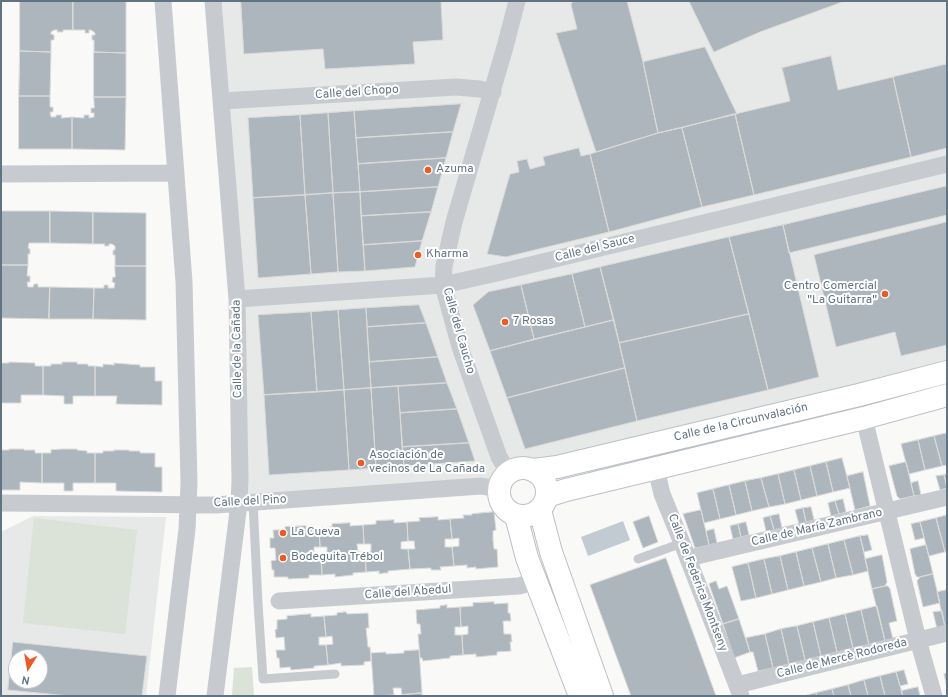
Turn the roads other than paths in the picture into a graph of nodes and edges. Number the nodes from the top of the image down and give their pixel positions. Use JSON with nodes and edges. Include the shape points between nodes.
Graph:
{"nodes":[{"id":1,"x":163,"y":1,"type":"edge"},
{"id":2,"x":213,"y":1,"type":"edge"},
{"id":3,"x":517,"y":1,"type":"edge"},
{"id":4,"x":492,"y":92,"type":"junction"},
{"id":5,"x":222,"y":101,"type":"junction"},
{"id":6,"x":947,"y":164,"type":"edge"},
{"id":7,"x":176,"y":173,"type":"junction"},
{"id":8,"x":1,"y":174,"type":"edge"},
{"id":9,"x":443,"y":284,"type":"junction"},
{"id":10,"x":237,"y":299,"type":"junction"},
{"id":11,"x":947,"y":372,"type":"edge"},
{"id":12,"x":947,"y":395,"type":"edge"},
{"id":13,"x":864,"y":418,"type":"junction"},
{"id":14,"x":656,"y":469,"type":"junction"},
{"id":15,"x":534,"y":470,"type":"junction"},
{"id":16,"x":503,"y":481,"type":"junction"},
{"id":17,"x":947,"y":497,"type":"edge"},
{"id":18,"x":246,"y":502,"type":"junction"},
{"id":19,"x":1,"y":503,"type":"edge"},
{"id":20,"x":543,"y":503,"type":"junction"},
{"id":21,"x":188,"y":504,"type":"junction"},
{"id":22,"x":887,"y":512,"type":"junction"},
{"id":23,"x":516,"y":516,"type":"junction"},
{"id":24,"x":682,"y":542,"type":"junction"},
{"id":25,"x":638,"y":559,"type":"dead end"},
{"id":26,"x":688,"y":559,"type":"junction"},
{"id":27,"x":536,"y":581,"type":"junction"},
{"id":28,"x":279,"y":601,"type":"dead end"},
{"id":29,"x":947,"y":633,"type":"edge"},
{"id":30,"x":918,"y":640,"type":"junction"},
{"id":31,"x":336,"y":674,"type":"dead end"},
{"id":32,"x":739,"y":691,"type":"edge"},
{"id":33,"x":167,"y":696,"type":"edge"},
{"id":34,"x":215,"y":696,"type":"edge"},
{"id":35,"x":580,"y":696,"type":"edge"},
{"id":36,"x":602,"y":696,"type":"edge"},
{"id":37,"x":934,"y":696,"type":"edge"}],
"edges":[{"from":1,"to":7,"type":"street"},
{"from":2,"to":5,"type":"street","name":"Calle de la Cañada"},
{"from":3,"to":4,"type":"street","name":"Calle del Caucho"},
{"from":4,"to":5,"type":"street","name":"Calle del Chopo","via":[[456,87]]},
{"from":4,"to":9,"type":"street","name":"Calle del Caucho","via":[[454,222],[444,266]]},
{"from":5,"to":10,"type":"street","name":"Calle de la Cañada"},
{"from":6,"to":9,"type":"street","name":"Calle del Sauce"},
{"from":7,"to":8,"type":"street"},
{"from":7,"to":21,"type":"street","via":[[184,282]]},
{"from":9,"to":10,"type":"street","name":"Calle del Sauce"},
{"from":9,"to":16,"type":"street","name":"Calle del Caucho","via":[[460,347],[499,457]]},
{"from":10,"to":18,"type":"street","name":"Calle de la Cañada","via":[[240,480]]},
{"from":11,"to":15,"type":"street","name":"Calle de la Circunvalación","via":[[557,467]]},
{"from":12,"to":13,"type":"street","name":"Calle de la Circunvalación"},
{"from":13,"to":14,"type":"street","name":"Calle de la Circunvalación"},
{"from":13,"to":22,"type":"street"},
{"from":14,"to":20,"type":"street","name":"Calle de la Circunvalación","via":[[566,490]]},
{"from":14,"to":24,"type":"street","name":"Calle de Federica Montseny","via":[[662,494]]},
{"from":15,"to":16,"type":"street","via":[[515,468]]},
{"from":15,"to":20,"type":"street","via":[[547,486]]},
{"from":16,"to":18,"type":"street","name":"Calle del Pino","via":[[481,486]]},
{"from":16,"to":23,"type":"street","via":[[500,500],[506,510]]},
{"from":17,"to":22,"type":"street","name":"Calle de María Zambrano"},
{"from":18,"to":21,"type":"street","name":"Calle del Pino"},
{"from":18,"to":31,"type":"lane","via":[[258,603],[263,679]]},
{"from":18,"to":34,"type":"street","name":"Calle de la Cañada"},
{"from":19,"to":21,"type":"street","name":"Calle del Pino"},
{"from":20,"to":23,"type":"street","via":[[529,516]]},
{"from":20,"to":36,"type":"street","via":[[553,558]]},
{"from":21,"to":33,"type":"street"},
{"from":22,"to":26,"type":"street","name":"Calle de María Zambrano"},
{"from":22,"to":30,"type":"street"},
{"from":23,"to":27,"type":"street"},
{"from":24,"to":25,"type":"lane"},
{"from":24,"to":26,"type":"street","name":"Calle de Federica Montseny"},
{"from":26,"to":32,"type":"street","name":"Calle de Federica Montseny"},
{"from":27,"to":28,"type":"street","name":"Calle del Abedul","via":[[519,586]]},
{"from":27,"to":35,"type":"street"},
{"from":29,"to":30,"type":"street","name":"Calle de Mercè Rodoreda"},
{"from":30,"to":32,"type":"street","name":"Calle de Mercè Rodoreda"},
{"from":30,"to":37,"type":"street"}]}
